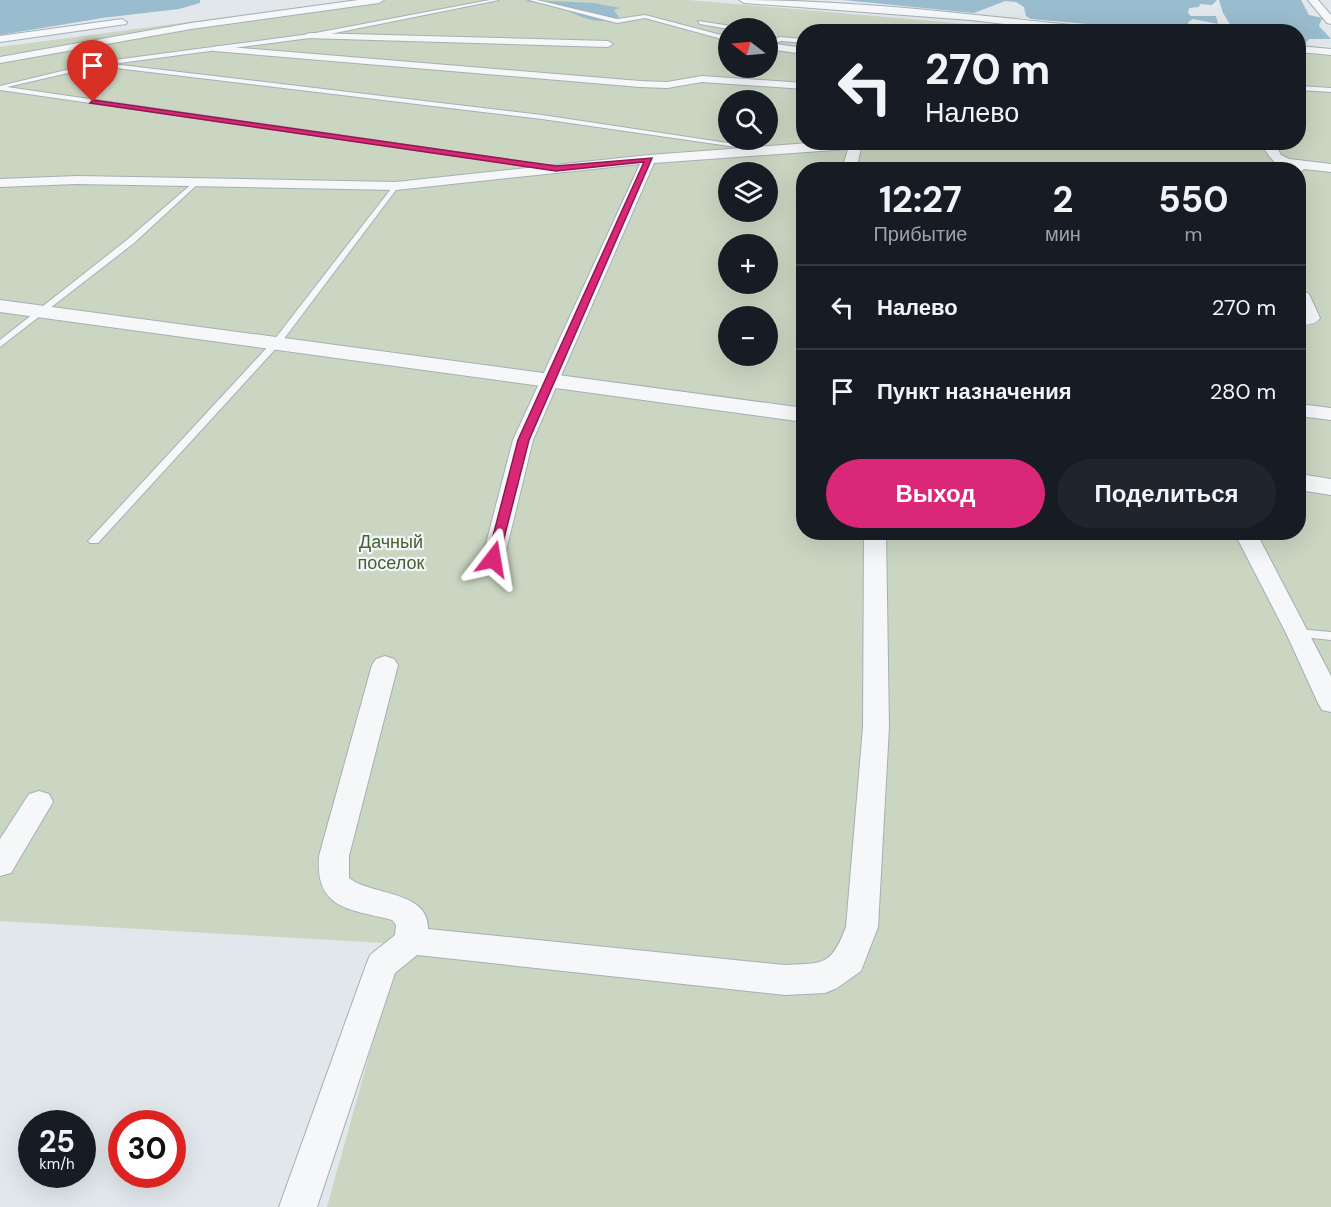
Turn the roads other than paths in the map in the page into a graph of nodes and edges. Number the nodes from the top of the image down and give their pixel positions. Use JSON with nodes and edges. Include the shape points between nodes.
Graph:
{"nodes":[{"id":1,"x":379,"y":0,"type":"edge"},
{"id":2,"x":497,"y":0,"type":"edge"},
{"id":3,"x":531,"y":0,"type":"edge"},
{"id":4,"x":744,"y":0,"type":"edge"},
{"id":5,"x":1313,"y":0,"type":"edge"},
{"id":6,"x":132,"y":21,"type":"dead end"},
{"id":7,"x":1331,"y":21,"type":"edge"},
{"id":8,"x":699,"y":22,"type":"dead end"},
{"id":9,"x":1033,"y":24,"type":"edge"},
{"id":10,"x":718,"y":26,"type":"edge"},
{"id":11,"x":310,"y":36,"type":"junction"},
{"id":12,"x":718,"y":36,"type":"edge"},
{"id":13,"x":0,"y":39,"type":"edge"},
{"id":14,"x":780,"y":39,"type":"edge"},
{"id":15,"x":796,"y":40,"type":"edge"},
{"id":16,"x":608,"y":44,"type":"dead end"},
{"id":17,"x":778,"y":47,"type":"edge"},
{"id":18,"x":218,"y":49,"type":"junction"},
{"id":19,"x":796,"y":50,"type":"edge"},
{"id":20,"x":1306,"y":50,"type":"edge"},
{"id":21,"x":1331,"y":52,"type":"edge"},
{"id":22,"x":0,"y":60,"type":"edge"},
{"id":23,"x":99,"y":64,"type":"junction"},
{"id":24,"x":796,"y":85,"type":"edge"},
{"id":25,"x":0,"y":88,"type":"edge"},
{"id":26,"x":1306,"y":88,"type":"edge"},
{"id":27,"x":1331,"y":90,"type":"edge"},
{"id":28,"x":796,"y":150,"type":"edge"},
{"id":29,"x":1270,"y":150,"type":"edge"},
{"id":30,"x":777,"y":151,"type":"junction"},
{"id":31,"x":649,"y":159,"type":"junction"},
{"id":32,"x":1283,"y":162,"type":"edge"},
{"id":33,"x":1306,"y":165,"type":"edge"},
{"id":34,"x":556,"y":168,"type":"junction"},
{"id":35,"x":1331,"y":168,"type":"edge"},
{"id":36,"x":1306,"y":173,"type":"edge"},
{"id":37,"x":197,"y":182,"type":"junction"},
{"id":38,"x":0,"y":183,"type":"edge"},
{"id":39,"x":1331,"y":184,"type":"edge"},
{"id":40,"x":396,"y":186,"type":"junction"},
{"id":41,"x":0,"y":306,"type":"edge"},
{"id":42,"x":1306,"y":306,"type":"edge"},
{"id":43,"x":44,"y":311,"type":"junction"},
{"id":44,"x":1306,"y":320,"type":"edge"},
{"id":45,"x":277,"y":342,"type":"junction"},
{"id":46,"x":0,"y":344,"type":"edge"},
{"id":47,"x":550,"y":379,"type":"junction"},
{"id":48,"x":1306,"y":411,"type":"edge"},
{"id":49,"x":796,"y":414,"type":"edge"},
{"id":50,"x":1331,"y":414,"type":"edge"},
{"id":51,"x":1306,"y":483,"type":"edge"},
{"id":52,"x":1331,"y":487,"type":"edge"},
{"id":53,"x":875,"y":540,"type":"edge"},
{"id":54,"x":1249,"y":540,"type":"edge"},
{"id":55,"x":94,"y":541,"type":"dead end"},
{"id":56,"x":493,"y":559,"type":"dead end"},
{"id":57,"x":1298,"y":633,"type":"junction"},
{"id":58,"x":1331,"y":636,"type":"edge"},
{"id":59,"x":385,"y":665,"type":"dead end"},
{"id":60,"x":1331,"y":703,"type":"edge"},
{"id":61,"x":39,"y":802,"type":"dead end"},
{"id":62,"x":0,"y":864,"type":"edge"},
{"id":63,"x":411,"y":941,"type":"junction"},
{"id":64,"x":298,"y":1207,"type":"edge"}],
"edges":[{"from":1,"to":22,"type":"street","via":[[191,26]]},
{"from":2,"to":11,"type":"lane"},
{"from":3,"to":12,"type":"lane","via":[[617,21],[645,16]]},
{"from":4,"to":9,"type":"street"},
{"from":5,"to":7,"type":"street"},
{"from":6,"to":13,"type":"street"},
{"from":8,"to":10,"type":"lane"},
{"from":11,"to":16,"type":"street"},
{"from":11,"to":18,"type":"lane"},
{"from":14,"to":15,"type":"lane"},
{"from":17,"to":19,"type":"street"},
{"from":18,"to":23,"type":"lane"},
{"from":18,"to":24,"type":"street","via":[[648,85],[702,79]]},
{"from":20,"to":21,"type":"street"},
{"from":23,"to":25,"type":"lane"},
{"from":23,"to":30,"type":"lane","via":[[542,117]]},
{"from":25,"to":34,"type":"lane"},
{"from":26,"to":27,"type":"lane"},
{"from":28,"to":30,"type":"street"},
{"from":29,"to":32,"type":"street"},
{"from":30,"to":31,"type":"street"},
{"from":31,"to":34,"type":"street"},
{"from":31,"to":47,"type":"street"},
{"from":33,"to":35,"type":"street"},
{"from":34,"to":40,"type":"street"},
{"from":36,"to":39,"type":"street"},
{"from":37,"to":38,"type":"street"},
{"from":37,"to":40,"type":"street"},
{"from":37,"to":43,"type":"lane","via":[[132,241]]},
{"from":40,"to":45,"type":"lane"},
{"from":41,"to":43,"type":"street"},
{"from":42,"to":44,"type":"street","via":[[1311,318]]},
{"from":43,"to":45,"type":"street"},
{"from":43,"to":46,"type":"lane"},
{"from":45,"to":47,"type":"street"},
{"from":45,"to":55,"type":"lane"},
{"from":47,"to":49,"type":"street"},
{"from":47,"to":56,"type":"street","via":[[523,440]]},
{"from":48,"to":50,"type":"street"},
{"from":51,"to":52,"type":"street"},
{"from":53,"to":63,"type":"street","via":[[876,727],[862,927],[849,961],[825,978],[785,980]]},
{"from":54,"to":57,"type":"street"},
{"from":57,"to":58,"type":"lane"},
{"from":57,"to":60,"type":"street"},
{"from":59,"to":63,"type":"street","via":[[334,856],[333,875],[336,885],[350,896],[402,910],[412,921]]},
{"from":61,"to":62,"type":"street"},
{"from":63,"to":64,"type":"street","via":[[382,965]]}]}
